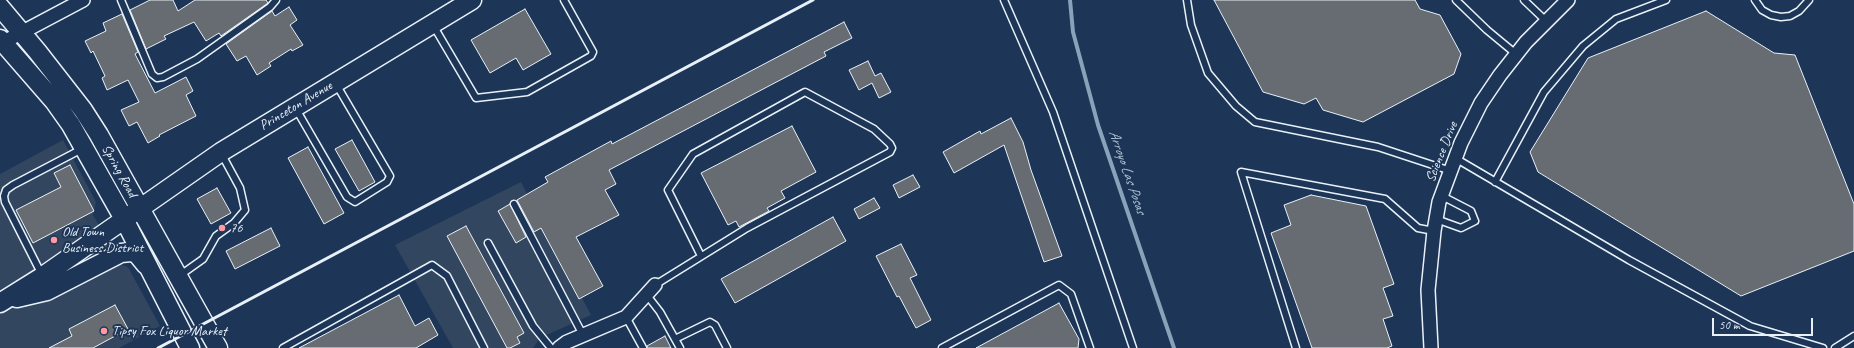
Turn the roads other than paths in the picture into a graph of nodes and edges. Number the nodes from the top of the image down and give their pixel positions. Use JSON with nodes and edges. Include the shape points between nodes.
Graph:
{"nodes":[{"id":1,"x":83,"y":0,"type":"edge"},
{"id":2,"x":121,"y":0,"type":"edge"},
{"id":3,"x":276,"y":0,"type":"edge"},
{"id":4,"x":472,"y":0,"type":"edge"},
{"id":5,"x":564,"y":0,"type":"edge"},
{"id":6,"x":1004,"y":0,"type":"edge"},
{"id":7,"x":1186,"y":0,"type":"edge"},
{"id":8,"x":1456,"y":0,"type":"edge"},
{"id":9,"x":1524,"y":0,"type":"edge"},
{"id":10,"x":1568,"y":0,"type":"edge"},
{"id":11,"x":1666,"y":0,"type":"edge"},
{"id":12,"x":1755,"y":0,"type":"edge"},
{"id":13,"x":1809,"y":0,"type":"edge"},
{"id":14,"x":0,"y":7,"type":"edge"},
{"id":15,"x":1546,"y":21,"type":"junction"},
{"id":16,"x":432,"y":24,"type":"junction"},
{"id":17,"x":22,"y":32,"type":"junction"},
{"id":18,"x":1,"y":42,"type":"edge"},
{"id":19,"x":1516,"y":54,"type":"junction"},
{"id":20,"x":335,"y":82,"type":"junction"},
{"id":21,"x":295,"y":107,"type":"junction"},
{"id":22,"x":85,"y":148,"type":"junction"},
{"id":23,"x":221,"y":152,"type":"junction"},
{"id":24,"x":1455,"y":158,"type":"junction"},
{"id":25,"x":1451,"y":171,"type":"junction"},
{"id":26,"x":1495,"y":182,"type":"junction"},
{"id":27,"x":1442,"y":196,"type":"junction"},
{"id":28,"x":514,"y":204,"type":"dead end"},
{"id":29,"x":140,"y":208,"type":"junction"},
{"id":30,"x":124,"y":219,"type":"junction"},
{"id":31,"x":1435,"y":225,"type":"junction"},
{"id":32,"x":488,"y":243,"type":"dead end"},
{"id":33,"x":701,"y":256,"type":"junction"},
{"id":34,"x":152,"y":274,"type":"junction"},
{"id":35,"x":43,"y":276,"type":"junction"},
{"id":36,"x":179,"y":276,"type":"junction"},
{"id":37,"x":650,"y":290,"type":"junction"},
{"id":38,"x":1,"y":303,"type":"edge"},
{"id":39,"x":626,"y":317,"type":"junction"},
{"id":40,"x":583,"y":335,"type":"junction"},
{"id":41,"x":1854,"y":336,"type":"edge"},
{"id":42,"x":675,"y":339,"type":"junction"},
{"id":43,"x":190,"y":348,"type":"edge"},
{"id":44,"x":218,"y":348,"type":"edge"},
{"id":45,"x":284,"y":348,"type":"edge"},
{"id":46,"x":484,"y":348,"type":"edge"},
{"id":47,"x":551,"y":348,"type":"edge"},
{"id":48,"x":560,"y":348,"type":"edge"},
{"id":49,"x":643,"y":348,"type":"edge"},
{"id":50,"x":680,"y":348,"type":"edge"},
{"id":51,"x":727,"y":348,"type":"edge"},
{"id":52,"x":942,"y":348,"type":"edge"},
{"id":53,"x":1090,"y":348,"type":"edge"},
{"id":54,"x":1133,"y":348,"type":"edge"},
{"id":55,"x":1296,"y":348,"type":"edge"},
{"id":56,"x":1431,"y":348,"type":"edge"},
{"id":57,"x":1823,"y":348,"type":"edge"},
{"id":58,"x":1834,"y":348,"type":"edge"}],
"edges":[{"from":1,"to":17,"type":"street"},
{"from":2,"to":3,"type":"lane","via":[[152,74],[157,78],[197,59],[270,7]]},
{"from":4,"to":16,"type":"main road","name":"Princeton Avenue"},
{"from":5,"to":16,"type":"lane","via":[[593,52],[591,56],[527,92],[476,98]]},
{"from":6,"to":54,"type":"lane","via":[[1053,112]]},
{"from":7,"to":25,"type":"lane","via":[[1191,25],[1208,73],[1236,106],[1255,122],[1378,147]]},
{"from":8,"to":19,"type":"lane"},
{"from":9,"to":15,"type":"lane"},
{"from":10,"to":15,"type":"street","name":"Science Drive"},
{"from":11,"to":26,"type":"lane","via":[[1616,19],[1583,46],[1544,92]]},
{"from":12,"to":13,"type":"lane","via":[[1762,10],[1781,17],[1799,12]]},
{"from":14,"to":17,"type":"main road","name":"Spring Road"},
{"from":15,"to":19,"type":"street","name":"Science Drive"},
{"from":16,"to":20,"type":"main road","name":"Princeton Avenue"},
{"from":17,"to":18,"type":"street"},
{"from":17,"to":29,"type":"main road","name":"Spring Road","via":[[83,110]]},
{"from":18,"to":22,"type":"main road","name":"Spring Road","via":[[54,101]]},
{"from":19,"to":24,"type":"street","name":"Science Drive","via":[[1481,103]]},
{"from":20,"to":21,"type":"main road","name":"Princeton Avenue"},
{"from":20,"to":21,"type":"lane","via":[[390,176],[387,182],[355,202],[347,197]]},
{"from":21,"to":23,"type":"main road","name":"Princeton Avenue"},
{"from":22,"to":30,"type":"main road","name":"Spring Road"},
{"from":22,"to":35,"type":"lane","via":[[13,185],[6,190],[4,196]]},
{"from":23,"to":29,"type":"main road","name":"Princeton Avenue"},
{"from":23,"to":36,"type":"lane","via":[[240,188],[244,210],[234,224],[216,236],[203,258]]},
{"from":24,"to":25,"type":"street","name":"Science Drive"},
{"from":24,"to":26,"type":"lane"},
{"from":25,"to":27,"type":"street","name":"Science Drive"},
{"from":26,"to":57,"type":"lane","via":[[1629,260],[1750,326]]},
{"from":27,"to":31,"type":"street","name":"Science Drive"},
{"from":27,"to":31,"type":"lane","via":[[1471,211],[1475,221],[1461,228]]},
{"from":28,"to":40,"type":"lane"},
{"from":29,"to":30,"type":"main road","name":"Princeton Avenue"},
{"from":29,"to":36,"type":"main road","name":"Spring Road"},
{"from":30,"to":34,"type":"main road","name":"Spring Road"},
{"from":30,"to":35,"type":"main road","name":"Princeton Avenue"},
{"from":31,"to":55,"type":"lane","via":[[1418,228],[1385,199],[1241,172]]},
{"from":31,"to":56,"type":"street","name":"Science Drive","via":[[1428,290]]},
{"from":32,"to":47,"type":"lane","via":[[533,326]]},
{"from":33,"to":33,"type":"lane","via":[[747,228],[890,152],[890,144],[874,129],[805,92],[693,154],[668,190]]},
{"from":33,"to":37,"type":"lane"},
{"from":34,"to":38,"type":"main road","via":[[137,254],[121,253],[47,291]]},
{"from":34,"to":43,"type":"main road","name":"Spring Road"},
{"from":35,"to":38,"type":"main road","name":"Princeton Avenue"},
{"from":36,"to":44,"type":"main road","name":"Spring Road"},
{"from":37,"to":39,"type":"street"},
{"from":37,"to":42,"type":"lane"},
{"from":39,"to":40,"type":"street"},
{"from":39,"to":49,"type":"lane"},
{"from":40,"to":48,"type":"street"},
{"from":41,"to":58,"type":"lane"},
{"from":42,"to":50,"type":"lane"},
{"from":42,"to":51,"type":"lane","via":[[710,322]]},
{"from":45,"to":46,"type":"lane","via":[[432,266],[447,276]]},
{"from":52,"to":53,"type":"lane","via":[[1059,285],[1071,294]]}]}
